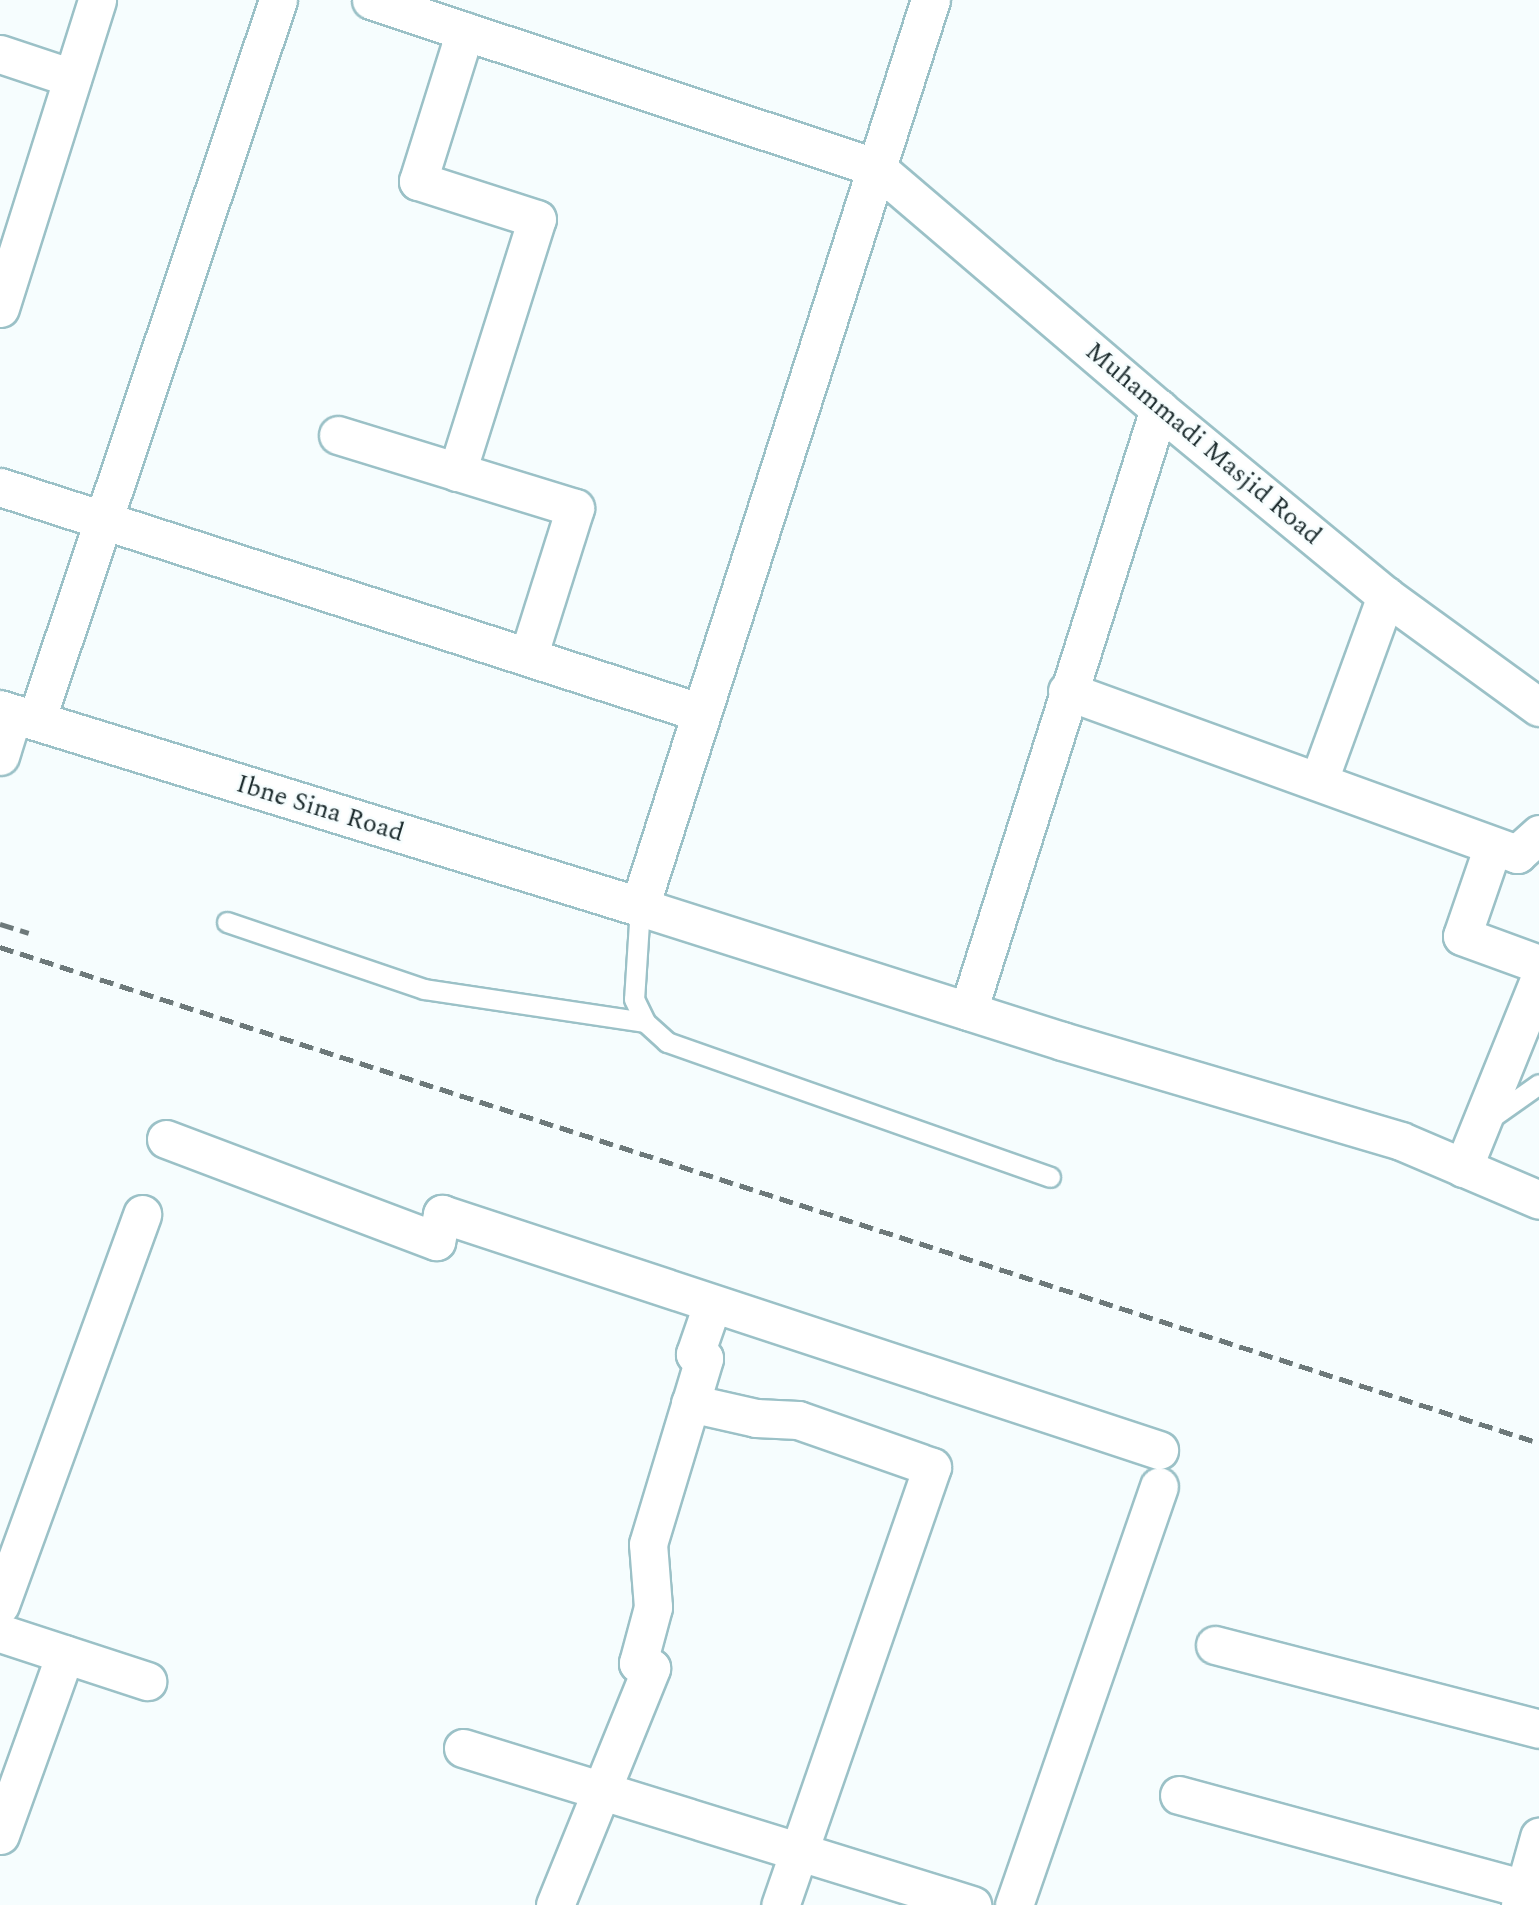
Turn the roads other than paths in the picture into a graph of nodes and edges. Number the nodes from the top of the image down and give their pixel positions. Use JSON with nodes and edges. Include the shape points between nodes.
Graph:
{"nodes":[{"id":1,"x":97,"y":0,"type":"edge"},
{"id":2,"x":278,"y":0,"type":"edge"},
{"id":3,"x":371,"y":0,"type":"edge"},
{"id":4,"x":931,"y":0,"type":"edge"},
{"id":5,"x":465,"y":32,"type":"junction"},
{"id":6,"x":0,"y":54,"type":"edge"},
{"id":7,"x":72,"y":78,"type":"junction"},
{"id":8,"x":877,"y":168,"type":"junction"},
{"id":9,"x":0,"y":308,"type":"edge"},
{"id":10,"x":1159,"y":409,"type":"junction"},
{"id":11,"x":338,"y":435,"type":"dead end"},
{"id":12,"x":457,"y":472,"type":"junction"},
{"id":13,"x":0,"y":486,"type":"edge"},
{"id":14,"x":104,"y":519,"type":"junction"},
{"id":15,"x":1386,"y":596,"type":"junction"},
{"id":16,"x":528,"y":657,"type":"junction"},
{"id":17,"x":1067,"y":691,"type":"junction"},
{"id":18,"x":1539,"y":706,"type":"edge"},
{"id":19,"x":702,"y":713,"type":"junction"},
{"id":20,"x":16,"y":715,"type":"edge"},
{"id":21,"x":0,"y":756,"type":"edge"},
{"id":22,"x":1319,"y":780,"type":"junction"},
{"id":23,"x":1539,"y":834,"type":"edge"},
{"id":24,"x":1493,"y":846,"type":"junction"},
{"id":25,"x":640,"y":907,"type":"junction"},
{"id":26,"x":227,"y":922,"type":"dead end"},
{"id":27,"x":1539,"y":964,"type":"edge"},
{"id":28,"x":1539,"y":980,"type":"edge"},
{"id":29,"x":968,"y":1011,"type":"junction"},
{"id":30,"x":645,"y":1022,"type":"junction"},
{"id":31,"x":1539,"y":1084,"type":"edge"},
{"id":32,"x":1480,"y":1126,"type":"junction"},
{"id":33,"x":166,"y":1139,"type":"dead end"},
{"id":34,"x":1463,"y":1168,"type":"junction"},
{"id":35,"x":1051,"y":1177,"type":"dead end"},
{"id":36,"x":1539,"y":1200,"type":"edge"},
{"id":37,"x":142,"y":1214,"type":"dead end"},
{"id":38,"x":712,"y":1305,"type":"junction"},
{"id":39,"x":690,"y":1403,"type":"junction"},
{"id":40,"x":0,"y":1605,"type":"edge"},
{"id":41,"x":0,"y":1633,"type":"edge"},
{"id":42,"x":1216,"y":1645,"type":"dead end"},
{"id":43,"x":65,"y":1654,"type":"junction"},
{"id":44,"x":147,"y":1681,"type":"dead end"},
{"id":45,"x":1539,"y":1730,"type":"edge"},
{"id":46,"x":463,"y":1748,"type":"dead end"},
{"id":47,"x":602,"y":1791,"type":"junction"},
{"id":48,"x":1179,"y":1795,"type":"dead end"},
{"id":49,"x":0,"y":1835,"type":"edge"},
{"id":50,"x":1538,"y":1844,"type":"edge"},
{"id":51,"x":798,"y":1852,"type":"junction"},
{"id":52,"x":1522,"y":1897,"type":"edge"},
{"id":53,"x":555,"y":1905,"type":"edge"},
{"id":54,"x":780,"y":1905,"type":"edge"},
{"id":55,"x":972,"y":1905,"type":"edge"},
{"id":56,"x":1014,"y":1905,"type":"edge"}],
"edges":[{"from":1,"to":7,"type":"street"},
{"from":2,"to":14,"type":"street"},
{"from":3,"to":5,"type":"street"},
{"from":4,"to":8,"type":"street"},
{"from":5,"to":8,"type":"street"},
{"from":5,"to":12,"type":"street","via":[[418,181],[537,219]]},
{"from":6,"to":7,"type":"street"},
{"from":7,"to":9,"type":"street"},
{"from":8,"to":10,"type":"street","name":"Muhammadi Masjid Road"},
{"from":8,"to":19,"type":"street"},
{"from":10,"to":15,"type":"street","name":"Muhammadi Masjid Road"},
{"from":10,"to":17,"type":"street"},
{"from":11,"to":12,"type":"street"},
{"from":12,"to":16,"type":"street","via":[[575,508]]},
{"from":13,"to":14,"type":"street"},
{"from":14,"to":16,"type":"street"},
{"from":14,"to":20,"type":"street"},
{"from":15,"to":18,"type":"street","name":"Muhammadi Masjid Road"},
{"from":15,"to":22,"type":"street"},
{"from":16,"to":19,"type":"street"},
{"from":17,"to":22,"type":"street"},
{"from":17,"to":29,"type":"street"},
{"from":19,"to":25,"type":"street"},
{"from":20,"to":21,"type":"street"},
{"from":20,"to":25,"type":"street","name":"Ibne Sina Road"},
{"from":22,"to":24,"type":"street"},
{"from":23,"to":24,"type":"street","via":[[1517,854]]},
{"from":24,"to":27,"type":"street","via":[[1462,936]]},
{"from":25,"to":29,"type":"street"},
{"from":25,"to":30,"type":"lane","via":[[634,999]]},
{"from":26,"to":30,"type":"lane","via":[[424,989]]},
{"from":28,"to":32,"type":"street"},
{"from":29,"to":34,"type":"street","via":[[1401,1141]]},
{"from":30,"to":35,"type":"lane","via":[[667,1042]]},
{"from":31,"to":32,"type":"lane"},
{"from":32,"to":34,"type":"street"},
{"from":33,"to":38,"type":"street","via":[[436,1241],[443,1214]]},
{"from":34,"to":36,"type":"street"},
{"from":37,"to":40,"type":"street"},
{"from":38,"to":39,"type":"street","via":[[695,1353],[704,1358]]},
{"from":38,"to":56,"type":"street","via":[[1159,1468]]},
{"from":39,"to":47,"type":"street","via":[[648,1544],[653,1607],[638,1663],[650,1668]]},
{"from":39,"to":51,"type":"street","via":[[756,1418],[798,1420],[932,1467]]},
{"from":41,"to":43,"type":"street"},
{"from":42,"to":45,"type":"street"},
{"from":43,"to":44,"type":"street"},
{"from":43,"to":49,"type":"street"},
{"from":46,"to":47,"type":"street"},
{"from":47,"to":51,"type":"street"},
{"from":47,"to":53,"type":"street"},
{"from":48,"to":52,"type":"street"},
{"from":50,"to":52,"type":"street"},
{"from":51,"to":54,"type":"street"},
{"from":51,"to":55,"type":"street"}]}
